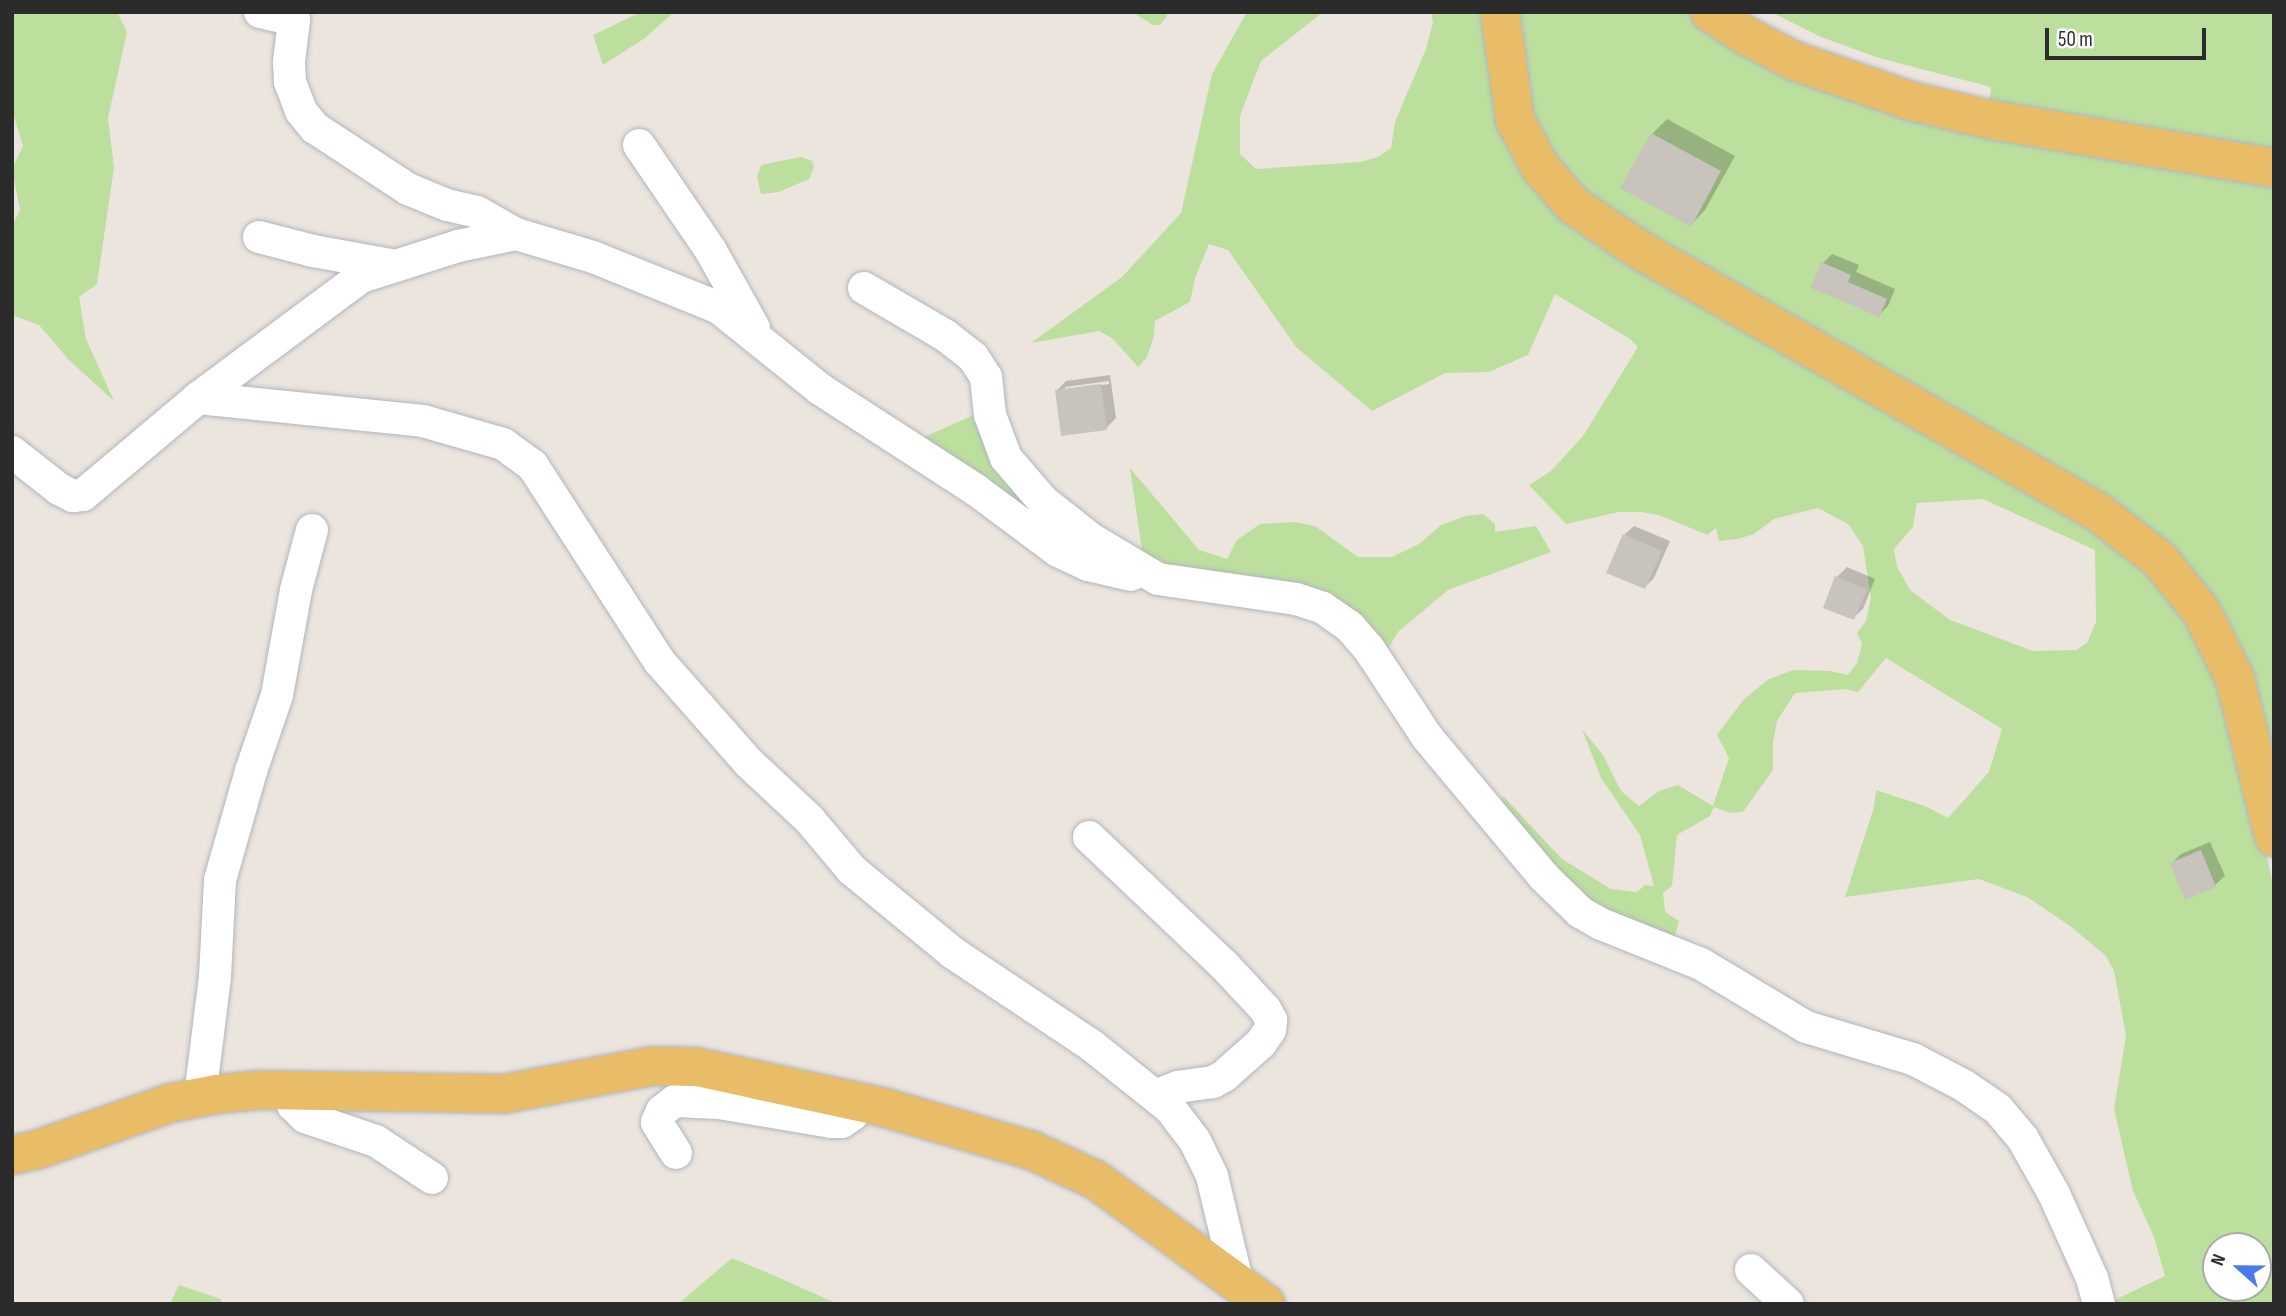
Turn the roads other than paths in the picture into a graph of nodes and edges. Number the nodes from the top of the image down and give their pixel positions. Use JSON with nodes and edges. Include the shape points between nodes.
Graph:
{"nodes":[{"id":1,"x":260,"y":12,"type":"edge"},
{"id":2,"x":1500,"y":12,"type":"edge"},
{"id":3,"x":1710,"y":12,"type":"edge"},
{"id":4,"x":639,"y":145,"type":"dead end"},
{"id":5,"x":2274,"y":168,"type":"edge"},
{"id":6,"x":516,"y":234,"type":"junction"},
{"id":7,"x":259,"y":237,"type":"dead end"},
{"id":8,"x":392,"y":265,"type":"junction"},
{"id":9,"x":864,"y":288,"type":"dead end"},
{"id":10,"x":761,"y":341,"type":"junction"},
{"id":11,"x":198,"y":398,"type":"junction"},
{"id":12,"x":12,"y":452,"type":"edge"},
{"id":13,"x":312,"y":530,"type":"dead end"},
{"id":14,"x":1158,"y":579,"type":"junction"},
{"id":15,"x":2274,"y":836,"type":"edge"},
{"id":16,"x":1089,"y":837,"type":"dead end"},
{"id":17,"x":289,"y":1093,"type":"junction"},
{"id":18,"x":1157,"y":1095,"type":"junction"},
{"id":19,"x":200,"y":1097,"type":"junction"},
{"id":20,"x":859,"y":1102,"type":"junction"},
{"id":21,"x":676,"y":1153,"type":"dead end"},
{"id":22,"x":12,"y":1155,"type":"edge"},
{"id":23,"x":432,"y":1178,"type":"dead end"},
{"id":24,"x":1751,"y":1270,"type":"dead end"},
{"id":25,"x":1251,"y":1292,"type":"edge"},
{"id":26,"x":1788,"y":1304,"type":"edge"},
{"id":27,"x":2099,"y":1304,"type":"edge"}],
"edges":[{"from":1,"to":6,"type":"street","via":[[294,20],[289,77],[297,104],[312,125],[408,189],[477,212]]},
{"from":2,"to":15,"type":"main road","via":[[1515,120],[1540,167],[1573,205],[1640,250],[2098,512],[2160,560],[2202,611],[2235,679]]},
{"from":3,"to":5,"type":"main road","via":[[1795,61],[1899,97],[1993,120]]},
{"from":4,"to":10,"type":"street","via":[[711,251]]},
{"from":6,"to":8,"type":"street"},
{"from":6,"to":10,"type":"street","via":[[593,257],[702,300],[734,317]]},
{"from":7,"to":8,"type":"street"},
{"from":8,"to":11,"type":"street","via":[[345,287]]},
{"from":9,"to":14,"type":"street","via":[[973,357],[986,377],[997,440],[1015,470],[1074,527]]},
{"from":10,"to":14,"type":"street","via":[[820,389],[976,490],[1058,551],[1103,570]]},
{"from":11,"to":12,"type":"street","via":[[83,495],[59,489]]},
{"from":11,"to":18,"type":"street","via":[[413,419],[490,439],[518,454],[551,492],[659,661],[852,870],[953,953]]},
{"from":13,"to":19,"type":"street","via":[[277,695],[220,880],[215,976]]},
{"from":14,"to":27,"type":"street","via":[[1296,599],[1333,613],[1369,649],[1417,724],[1468,788],[1580,912],[1701,964],[1806,1027],[1900,1054],[1986,1099],[2016,1129],[2042,1171],[2092,1278]]},
{"from":16,"to":18,"type":"street","via":[[1223,964],[1271,1020],[1261,1044],[1224,1076]]},
{"from":17,"to":19,"type":"main road","via":[[260,1090]]},
{"from":17,"to":20,"type":"main road","via":[[503,1094],[663,1066],[747,1075]]},
{"from":17,"to":23,"type":"street","via":[[305,1117],[376,1141]]},
{"from":18,"to":25,"type":"street","via":[[1184,1125],[1209,1168]]},
{"from":19,"to":22,"type":"main road","via":[[170,1102]]},
{"from":20,"to":21,"type":"street","via":[[852,1115],[831,1122],[719,1103],[675,1101],[657,1122]]},
{"from":20,"to":25,"type":"main road","via":[[1031,1150],[1096,1181]]},
{"from":24,"to":26,"type":"street"}]}
